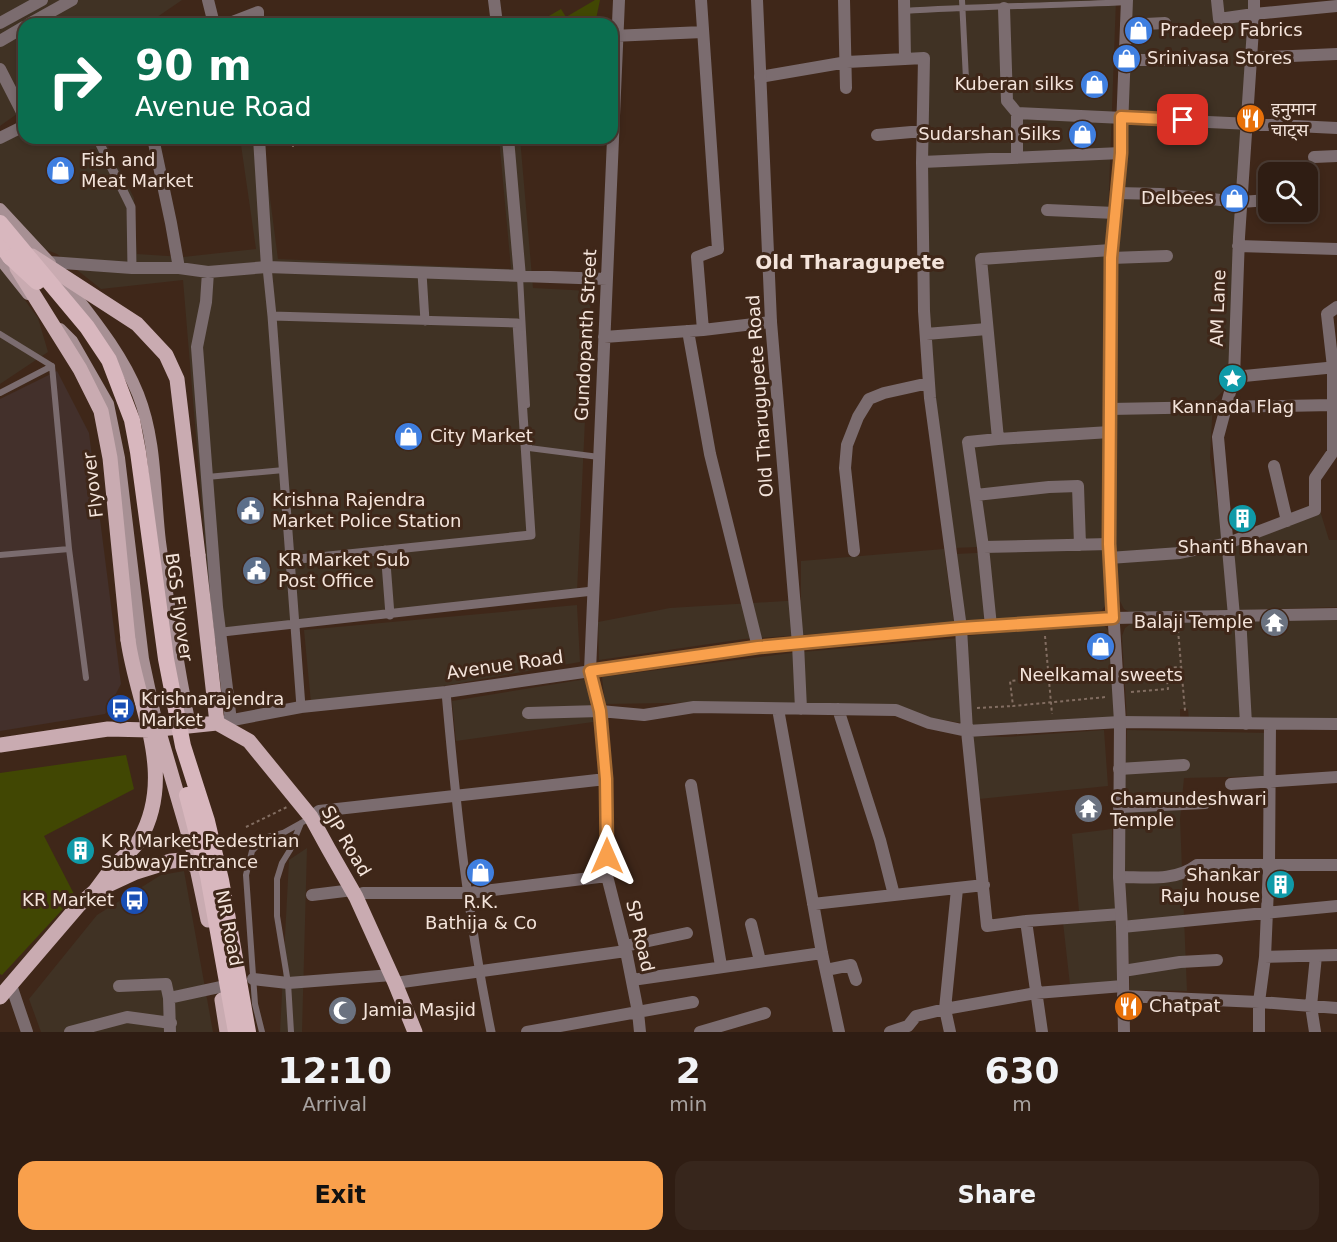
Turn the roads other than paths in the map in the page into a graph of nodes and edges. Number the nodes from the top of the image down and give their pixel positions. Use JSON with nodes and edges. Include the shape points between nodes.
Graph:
{"nodes":[{"id":1,"x":42,"y":0,"type":"edge"},
{"id":2,"x":72,"y":0,"type":"edge"},
{"id":3,"x":208,"y":0,"type":"edge"},
{"id":4,"x":494,"y":0,"type":"edge"},
{"id":5,"x":619,"y":0,"type":"edge"},
{"id":6,"x":701,"y":0,"type":"edge"},
{"id":7,"x":758,"y":0,"type":"edge"},
{"id":8,"x":844,"y":0,"type":"edge"},
{"id":9,"x":1217,"y":0,"type":"edge"},
{"id":10,"x":1254,"y":0,"type":"edge"},
{"id":11,"x":1127,"y":1,"type":"edge"},
{"id":12,"x":962,"y":4,"type":"edge"},
{"id":13,"x":1004,"y":4,"type":"edge"},
{"id":14,"x":1332,"y":4,"type":"edge"},
{"id":15,"x":1293,"y":5,"type":"edge"},
{"id":16,"x":904,"y":6,"type":"edge"},
{"id":17,"x":259,"y":12,"type":"edge"},
{"id":18,"x":1254,"y":14,"type":"junction"},
{"id":19,"x":40,"y":18,"type":"edge"},
{"id":20,"x":212,"y":18,"type":"edge"},
{"id":21,"x":243,"y":18,"type":"edge"},
{"id":22,"x":496,"y":18,"type":"edge"},
{"id":23,"x":617,"y":18,"type":"edge"},
{"id":24,"x":0,"y":23,"type":"edge"},
{"id":25,"x":1165,"y":23,"type":"dead end"},
{"id":26,"x":1126,"y":25,"type":"junction"},
{"id":27,"x":18,"y":30,"type":"edge"},
{"id":28,"x":703,"y":32,"type":"junction"},
{"id":29,"x":618,"y":36,"type":"edge"},
{"id":30,"x":0,"y":41,"type":"edge"},
{"id":31,"x":1337,"y":54,"type":"edge"},
{"id":32,"x":905,"y":58,"type":"junction"},
{"id":33,"x":1251,"y":58,"type":"junction"},
{"id":34,"x":1124,"y":60,"type":"junction"},
{"id":35,"x":1188,"y":60,"type":"dead end"},
{"id":36,"x":847,"y":62,"type":"junction"},
{"id":37,"x":0,"y":69,"type":"edge"},
{"id":38,"x":760,"y":76,"type":"junction"},
{"id":39,"x":966,"y":79,"type":"dead end"},
{"id":40,"x":846,"y":88,"type":"dead end"},
{"id":41,"x":18,"y":104,"type":"edge"},
{"id":42,"x":1017,"y":113,"type":"junction"},
{"id":43,"x":1121,"y":117,"type":"junction"},
{"id":44,"x":1245,"y":123,"type":"junction"},
{"id":45,"x":1337,"y":128,"type":"edge"},
{"id":46,"x":18,"y":129,"type":"edge"},
{"id":47,"x":922,"y":131,"type":"junction"},
{"id":48,"x":877,"y":135,"type":"dead end"},
{"id":49,"x":0,"y":138,"type":"edge"},
{"id":50,"x":100,"y":144,"type":"edge"},
{"id":51,"x":154,"y":144,"type":"edge"},
{"id":52,"x":259,"y":144,"type":"edge"},
{"id":53,"x":509,"y":144,"type":"edge"},
{"id":54,"x":611,"y":144,"type":"edge"},
{"id":55,"x":1121,"y":153,"type":"junction"},
{"id":56,"x":1337,"y":156,"type":"edge"},
{"id":57,"x":1314,"y":157,"type":"dead end"},
{"id":58,"x":1017,"y":158,"type":"junction"},
{"id":59,"x":922,"y":162,"type":"junction"},
{"id":60,"x":1117,"y":193,"type":"junction"},
{"id":61,"x":1258,"y":201,"type":"edge"},
{"id":62,"x":1241,"y":202,"type":"junction"},
{"id":63,"x":0,"y":209,"type":"edge"},
{"id":64,"x":1047,"y":210,"type":"dead end"},
{"id":65,"x":1115,"y":213,"type":"junction"},
{"id":66,"x":0,"y":223,"type":"edge"},
{"id":67,"x":0,"y":243,"type":"edge"},
{"id":68,"x":1238,"y":246,"type":"junction"},
{"id":69,"x":1337,"y":249,"type":"edge"},
{"id":70,"x":1111,"y":254,"type":"junction"},
{"id":71,"x":11,"y":255,"type":"edge"},
{"id":72,"x":1167,"y":256,"type":"dead end"},
{"id":73,"x":49,"y":262,"type":"junction"},
{"id":74,"x":267,"y":267,"type":"junction"},
{"id":75,"x":132,"y":268,"type":"junction"},
{"id":76,"x":179,"y":268,"type":"junction"},
{"id":77,"x":208,"y":272,"type":"junction"},
{"id":78,"x":422,"y":273,"type":"junction"},
{"id":79,"x":520,"y":277,"type":"junction"},
{"id":80,"x":607,"y":279,"type":"junction"},
{"id":81,"x":1337,"y":307,"type":"edge"},
{"id":82,"x":273,"y":316,"type":"junction"},
{"id":83,"x":425,"y":321,"type":"junction"},
{"id":84,"x":771,"y":322,"type":"junction"},
{"id":85,"x":987,"y":329,"type":"junction"},
{"id":86,"x":703,"y":330,"type":"junction"},
{"id":87,"x":688,"y":331,"type":"junction"},
{"id":88,"x":0,"y":334,"type":"edge"},
{"id":89,"x":926,"y":334,"type":"junction"},
{"id":90,"x":604,"y":337,"type":"junction"},
{"id":91,"x":52,"y":366,"type":"junction"},
{"id":92,"x":1335,"y":367,"type":"edge"},
{"id":93,"x":1234,"y":377,"type":"junction"},
{"id":94,"x":929,"y":383,"type":"junction"},
{"id":95,"x":0,"y":393,"type":"edge"},
{"id":96,"x":1334,"y":399,"type":"edge"},
{"id":97,"x":1225,"y":407,"type":"junction"},
{"id":98,"x":1110,"y":409,"type":"junction"},
{"id":99,"x":1110,"y":432,"type":"junction"},
{"id":100,"x":998,"y":439,"type":"junction"},
{"id":101,"x":1335,"y":451,"type":"edge"},
{"id":102,"x":599,"y":457,"type":"junction"},
{"id":103,"x":1274,"y":466,"type":"dead end"},
{"id":104,"x":284,"y":470,"type":"junction"},
{"id":105,"x":207,"y":477,"type":"junction"},
{"id":106,"x":976,"y":495,"type":"junction"},
{"id":107,"x":1287,"y":521,"type":"junction"},
{"id":108,"x":1228,"y":543,"type":"junction"},
{"id":109,"x":1109,"y":544,"type":"junction"},
{"id":110,"x":1080,"y":545,"type":"junction"},
{"id":111,"x":983,"y":547,"type":"junction"},
{"id":112,"x":69,"y":549,"type":"junction"},
{"id":113,"x":385,"y":550,"type":"junction"},
{"id":114,"x":854,"y":551,"type":"dead end"},
{"id":115,"x":0,"y":555,"type":"edge"},
{"id":116,"x":1110,"y":558,"type":"junction"},
{"id":117,"x":290,"y":560,"type":"junction"},
{"id":118,"x":593,"y":591,"type":"junction"},
{"id":119,"x":1337,"y":614,"type":"edge"},
{"id":120,"x":390,"y":615,"type":"junction"},
{"id":121,"x":1237,"y":616,"type":"junction"},
{"id":122,"x":1113,"y":618,"type":"junction"},
{"id":123,"x":295,"y":626,"type":"junction"},
{"id":124,"x":991,"y":626,"type":"junction"},
{"id":125,"x":961,"y":628,"type":"junction"},
{"id":126,"x":213,"y":634,"type":"junction"},
{"id":127,"x":798,"y":644,"type":"junction"},
{"id":128,"x":758,"y":647,"type":"junction"},
{"id":129,"x":590,"y":671,"type":"junction"},
{"id":130,"x":86,"y":678,"type":"dead end"},
{"id":131,"x":446,"y":692,"type":"junction"},
{"id":132,"x":301,"y":707,"type":"junction"},
{"id":133,"x":778,"y":709,"type":"junction"},
{"id":134,"x":801,"y":709,"type":"junction"},
{"id":135,"x":838,"y":709,"type":"junction"},
{"id":136,"x":600,"y":711,"type":"junction"},
{"id":137,"x":528,"y":713,"type":"dead end"},
{"id":138,"x":224,"y":722,"type":"junction"},
{"id":139,"x":1120,"y":722,"type":"junction"},
{"id":140,"x":1246,"y":724,"type":"junction"},
{"id":141,"x":1270,"y":724,"type":"junction"},
{"id":142,"x":1337,"y":724,"type":"edge"},
{"id":143,"x":190,"y":726,"type":"junction"},
{"id":144,"x":154,"y":729,"type":"junction"},
{"id":145,"x":968,"y":731,"type":"junction"},
{"id":146,"x":0,"y":745,"type":"edge"},
{"id":147,"x":1184,"y":765,"type":"dead end"},
{"id":148,"x":1119,"y":769,"type":"junction"},
{"id":149,"x":1337,"y":777,"type":"edge"},
{"id":150,"x":606,"y":779,"type":"junction"},
{"id":151,"x":1270,"y":782,"type":"junction"},
{"id":152,"x":1231,"y":784,"type":"dead end"},
{"id":153,"x":691,"y":785,"type":"dead end"},
{"id":154,"x":455,"y":795,"type":"junction"},
{"id":155,"x":1205,"y":803,"type":"dead end"},
{"id":156,"x":1119,"y":807,"type":"junction"},
{"id":157,"x":306,"y":820,"type":"junction"},
{"id":158,"x":1337,"y":865,"type":"edge"},
{"id":159,"x":1269,"y":866,"type":"junction"},
{"id":160,"x":198,"y":867,"type":"junction"},
{"id":161,"x":607,"y":876,"type":"junction"},
{"id":162,"x":1119,"y":877,"type":"junction"},
{"id":163,"x":984,"y":885,"type":"junction"},
{"id":164,"x":957,"y":889,"type":"junction"},
{"id":165,"x":95,"y":891,"type":"junction"},
{"id":166,"x":354,"y":893,"type":"junction"},
{"id":167,"x":468,"y":893,"type":"junction"},
{"id":168,"x":312,"y":895,"type":"dead end"},
{"id":169,"x":894,"y":895,"type":"junction"},
{"id":170,"x":813,"y":903,"type":"junction"},
{"id":171,"x":1337,"y":906,"type":"edge"},
{"id":172,"x":1267,"y":912,"type":"junction"},
{"id":173,"x":1121,"y":914,"type":"junction"},
{"id":174,"x":1026,"y":921,"type":"junction"},
{"id":175,"x":751,"y":924,"type":"dead end"},
{"id":176,"x":1122,"y":927,"type":"junction"},
{"id":177,"x":687,"y":933,"type":"dead end"},
{"id":178,"x":625,"y":948,"type":"junction"},
{"id":179,"x":822,"y":953,"type":"junction"},
{"id":180,"x":1337,"y":955,"type":"edge"},
{"id":181,"x":1316,"y":956,"type":"junction"},
{"id":182,"x":1265,"y":957,"type":"junction"},
{"id":183,"x":1217,"y":960,"type":"dead end"},
{"id":184,"x":760,"y":961,"type":"junction"},
{"id":185,"x":721,"y":966,"type":"junction"},
{"id":186,"x":826,"y":970,"type":"junction"},
{"id":187,"x":1123,"y":971,"type":"junction"},
{"id":188,"x":478,"y":972,"type":"junction"},
{"id":189,"x":253,"y":979,"type":"junction"},
{"id":190,"x":394,"y":979,"type":"junction"},
{"id":191,"x":632,"y":980,"type":"junction"},
{"id":192,"x":856,"y":980,"type":"dead end"},
{"id":193,"x":288,"y":983,"type":"junction"},
{"id":194,"x":119,"y":986,"type":"dead end"},
{"id":195,"x":220,"y":987,"type":"junction"},
{"id":196,"x":1123,"y":991,"type":"junction"},
{"id":197,"x":3,"y":992,"type":"edge"},
{"id":198,"x":1036,"y":993,"type":"junction"},
{"id":199,"x":169,"y":998,"type":"junction"},
{"id":200,"x":693,"y":1002,"type":"dead end"},
{"id":201,"x":1259,"y":1002,"type":"junction"},
{"id":202,"x":1311,"y":1006,"type":"junction"},
{"id":203,"x":1337,"y":1008,"type":"edge"},
{"id":204,"x":945,"y":1009,"type":"junction"},
{"id":205,"x":639,"y":1012,"type":"junction"},
{"id":206,"x":765,"y":1013,"type":"dead end"},
{"id":207,"x":170,"y":1028,"type":"edge"},
{"id":208,"x":27,"y":1032,"type":"edge"},
{"id":209,"x":70,"y":1032,"type":"edge"},
{"id":210,"x":227,"y":1032,"type":"edge"},
{"id":211,"x":236,"y":1032,"type":"edge"},
{"id":212,"x":248,"y":1032,"type":"edge"},
{"id":213,"x":262,"y":1032,"type":"edge"},
{"id":214,"x":291,"y":1032,"type":"edge"},
{"id":215,"x":415,"y":1032,"type":"edge"},
{"id":216,"x":491,"y":1032,"type":"edge"},
{"id":217,"x":527,"y":1032,"type":"edge"},
{"id":218,"x":640,"y":1032,"type":"edge"},
{"id":219,"x":700,"y":1032,"type":"edge"},
{"id":220,"x":839,"y":1032,"type":"edge"},
{"id":221,"x":890,"y":1032,"type":"edge"},
{"id":222,"x":950,"y":1032,"type":"edge"},
{"id":223,"x":1042,"y":1032,"type":"edge"},
{"id":224,"x":1124,"y":1032,"type":"edge"},
{"id":225,"x":1259,"y":1032,"type":"edge"},
{"id":226,"x":1315,"y":1032,"type":"edge"}],
"edges":[{"from":1,"to":24,"type":"street"},
{"from":2,"to":19,"type":"street"},
{"from":3,"to":20,"type":"street"},
{"from":4,"to":22,"type":"street"},
{"from":5,"to":23,"type":"street","name":"Gundopanth Street"},
{"from":6,"to":28,"type":"street"},
{"from":7,"to":38,"type":"street","name":"Old Tharugupete Road"},
{"from":8,"to":36,"type":"street"},
{"from":9,"to":18,"type":"street","via":[[1219,19]]},
{"from":10,"to":18,"type":"street","name":"AM Lane"},
{"from":11,"to":13,"type":"lane"},
{"from":11,"to":26,"type":"street"},
{"from":12,"to":13,"type":"lane"},
{"from":12,"to":16,"type":"lane"},
{"from":12,"to":39,"type":"lane"},
{"from":13,"to":42,"type":"street","via":[[1007,101]]},
{"from":14,"to":15,"type":"street"},
{"from":15,"to":18,"type":"street"},
{"from":16,"to":32,"type":"street"},
{"from":17,"to":21,"type":"street"},
{"from":18,"to":33,"type":"street","name":"AM Lane"},
{"from":25,"to":26,"type":"street"},
{"from":26,"to":34,"type":"street"},
{"from":27,"to":30,"type":"street"},
{"from":28,"to":29,"type":"street"},
{"from":28,"to":86,"type":"street","via":[[718,249],[697,257]]},
{"from":31,"to":33,"type":"street"},
{"from":32,"to":36,"type":"street"},
{"from":32,"to":47,"type":"street","via":[[924,58]]},
{"from":33,"to":44,"type":"street","name":"AM Lane"},
{"from":34,"to":35,"type":"street"},
{"from":34,"to":43,"type":"street"},
{"from":36,"to":38,"type":"street"},
{"from":36,"to":40,"type":"street"},
{"from":37,"to":41,"type":"street"},
{"from":38,"to":84,"type":"street","name":"Old Tharugupete Road"},
{"from":42,"to":43,"type":"street"},
{"from":42,"to":58,"type":"street"},
{"from":43,"to":44,"type":"street"},
{"from":43,"to":55,"type":"street"},
{"from":44,"to":45,"type":"street"},
{"from":44,"to":62,"type":"street","name":"AM Lane"},
{"from":46,"to":49,"type":"street"},
{"from":47,"to":48,"type":"street"},
{"from":47,"to":59,"type":"street"},
{"from":50,"to":75,"type":"street","via":[[131,207]]},
{"from":51,"to":76,"type":"street"},
{"from":52,"to":74,"type":"street"},
{"from":53,"to":79,"type":"street"},
{"from":54,"to":80,"type":"street","name":"Gundopanth Street"},
{"from":55,"to":58,"type":"street"},
{"from":55,"to":60,"type":"street"},
{"from":56,"to":57,"type":"street"},
{"from":58,"to":59,"type":"street"},
{"from":59,"to":89,"type":"street"},
{"from":60,"to":62,"type":"street"},
{"from":60,"to":65,"type":"street"},
{"from":61,"to":62,"type":"street"},
{"from":62,"to":68,"type":"street","name":"AM Lane"},
{"from":63,"to":73,"type":"main road"},
{"from":64,"to":65,"type":"street"},
{"from":65,"to":70,"type":"street"},
{"from":66,"to":71,"type":"highway","name":"BGS Flyover","bridge":true},
{"from":67,"to":71,"type":"highway","name":"BGS Flyover"},
{"from":68,"to":69,"type":"street"},
{"from":68,"to":93,"type":"street","name":"AM Lane"},
{"from":70,"to":72,"type":"street"},
{"from":70,"to":85,"type":"street","via":[[981,259]]},
{"from":70,"to":98,"type":"street"},
{"from":71,"to":126,"type":"main road","bridge":true,"via":[[137,324],[166,355],[177,379],[198,555]]},
{"from":71,"to":144,"type":"main road","name":"Flyover","bridge":true,"via":[[101,411],[110,458],[130,657]]},
{"from":71,"to":144,"type":"main road","via":[[17,282],[72,340],[108,404],[119,458]]},
{"from":71,"to":211,"type":"highway","name":"BGS Flyover","bridge":true,"via":[[78,329],[99,364],[120,417],[158,675],[171,743],[208,876]]},
{"from":71,"to":212,"type":"highway","name":"BGS Flyover","bridge":true,"via":[[87,327],[110,360],[132,420],[166,659],[183,746],[212,840]]},
{"from":73,"to":75,"type":"street"},
{"from":73,"to":143,"type":"main road","via":[[103,332],[138,395],[153,452],[160,540]]},
{"from":74,"to":77,"type":"street"},
{"from":74,"to":78,"type":"street"},
{"from":74,"to":82,"type":"street"},
{"from":75,"to":76,"type":"street"},
{"from":76,"to":77,"type":"street"},
{"from":77,"to":105,"type":"street","via":[[197,346]]},
{"from":78,"to":79,"type":"street"},
{"from":78,"to":83,"type":"street"},
{"from":79,"to":80,"type":"street"},
{"from":79,"to":102,"type":"lane","via":[[529,448]]},
{"from":80,"to":90,"type":"street","name":"Gundopanth Street"},
{"from":81,"to":92,"type":"street","via":[[1327,314]]},
{"from":82,"to":83,"type":"street"},
{"from":82,"to":104,"type":"street"},
{"from":83,"to":113,"type":"street","via":[[517,323],[531,535]]},
{"from":84,"to":86,"type":"street"},
{"from":84,"to":127,"type":"street","name":"Old Tharugupete Road"},
{"from":85,"to":89,"type":"street"},
{"from":85,"to":100,"type":"street"},
{"from":86,"to":87,"type":"street"},
{"from":87,"to":90,"type":"street"},
{"from":87,"to":128,"type":"street","via":[[710,454]]},
{"from":88,"to":91,"type":"lane"},
{"from":89,"to":94,"type":"street"},
{"from":90,"to":102,"type":"street","name":"Gundopanth Street"},
{"from":91,"to":95,"type":"lane"},
{"from":91,"to":112,"type":"lane"},
{"from":92,"to":93,"type":"street"},
{"from":92,"to":96,"type":"street"},
{"from":93,"to":97,"type":"street","name":"AM Lane"},
{"from":94,"to":114,"type":"street","via":[[869,399],[858,417],[847,445],[845,468]]},
{"from":94,"to":125,"type":"street"},
{"from":96,"to":97,"type":"street"},
{"from":96,"to":101,"type":"street"},
{"from":97,"to":98,"type":"street"},
{"from":97,"to":108,"type":"street","name":"AM Lane","via":[[1218,437]]},
{"from":98,"to":99,"type":"street"},
{"from":99,"to":100,"type":"street"},
{"from":99,"to":109,"type":"street"},
{"from":100,"to":106,"type":"street","via":[[968,442]]},
{"from":101,"to":107,"type":"street","via":[[1315,478],[1315,510]]},
{"from":102,"to":118,"type":"street","name":"Gundopanth Street"},
{"from":103,"to":107,"type":"street"},
{"from":104,"to":105,"type":"lane"},
{"from":104,"to":117,"type":"street"},
{"from":105,"to":126,"type":"street"},
{"from":106,"to":110,"type":"street","via":[[1078,486]]},
{"from":106,"to":111,"type":"street"},
{"from":107,"to":108,"type":"street"},
{"from":108,"to":116,"type":"street","via":[[1180,553]]},
{"from":108,"to":121,"type":"street","name":"AM Lane"},
{"from":109,"to":110,"type":"street"},
{"from":109,"to":116,"type":"street"},
{"from":110,"to":111,"type":"street"},
{"from":111,"to":124,"type":"street"},
{"from":112,"to":115,"type":"lane"},
{"from":112,"to":130,"type":"lane"},
{"from":113,"to":117,"type":"street"},
{"from":113,"to":120,"type":"street"},
{"from":116,"to":122,"type":"street"},
{"from":117,"to":123,"type":"street"},
{"from":118,"to":120,"type":"street"},
{"from":118,"to":129,"type":"street","name":"Gundopanth Street"},
{"from":119,"to":121,"type":"street","name":"Avenue Road"},
{"from":120,"to":123,"type":"street"},
{"from":121,"to":122,"type":"street","name":"Avenue Road"},
{"from":121,"to":140,"type":"street","name":"AM Lane"},
{"from":122,"to":124,"type":"street","name":"Avenue Road"},
{"from":122,"to":139,"type":"street"},
{"from":123,"to":126,"type":"street"},
{"from":123,"to":132,"type":"street"},
{"from":124,"to":125,"type":"street","name":"Avenue Road"},
{"from":125,"to":127,"type":"street","name":"Avenue Road"},
{"from":125,"to":145,"type":"street"},
{"from":126,"to":138,"type":"main road"},
{"from":127,"to":128,"type":"street","name":"Avenue Road"},
{"from":127,"to":134,"type":"street","name":"Old Tharugupete Road"},
{"from":128,"to":129,"type":"street","name":"Avenue Road"},
{"from":129,"to":131,"type":"street","name":"Avenue Road"},
{"from":129,"to":136,"type":"street","name":"SP Road"},
{"from":131,"to":132,"type":"street","name":"Avenue Road"},
{"from":131,"to":154,"type":"street"},
{"from":132,"to":138,"type":"street","name":"Avenue Road"},
{"from":133,"to":134,"type":"street"},
{"from":133,"to":136,"type":"street","via":[[694,707],[644,715]]},
{"from":133,"to":170,"type":"street"},
{"from":134,"to":135,"type":"street"},
{"from":135,"to":145,"type":"street","via":[[896,710],[928,723]]},
{"from":135,"to":169,"type":"street"},
{"from":136,"to":137,"type":"street"},
{"from":136,"to":150,"type":"street","name":"SP Road"},
{"from":138,"to":143,"type":"main road"},
{"from":138,"to":157,"type":"main road","name":"SJP Road","via":[[249,741],[298,801]]},
{"from":139,"to":140,"type":"street"},
{"from":139,"to":145,"type":"street"},
{"from":139,"to":148,"type":"street"},
{"from":140,"to":141,"type":"street"},
{"from":141,"to":142,"type":"street"},
{"from":141,"to":151,"type":"street"},
{"from":143,"to":144,"type":"main road"},
{"from":144,"to":146,"type":"main road","via":[[108,729]]},
{"from":144,"to":160,"type":"main road","name":"NR Road"},
{"from":144,"to":165,"type":"main road","via":[[152,807],[140,840]]},
{"from":145,"to":163,"type":"street"},
{"from":147,"to":148,"type":"street"},
{"from":148,"to":156,"type":"street"},
{"from":149,"to":151,"type":"street"},
{"from":150,"to":154,"type":"street"},
{"from":150,"to":161,"type":"street","name":"SP Road"},
{"from":151,"to":152,"type":"street"},
{"from":151,"to":159,"type":"street"},
{"from":153,"to":185,"type":"street"},
{"from":154,"to":157,"type":"street","via":[[319,812]]},
{"from":154,"to":167,"type":"street"},
{"from":155,"to":156,"type":"street"},
{"from":156,"to":162,"type":"street"},
{"from":157,"to":166,"type":"main road","name":"SJP Road"},
{"from":157,"to":189,"type":"lane","via":[[264,838],[252,851],[246,875]]},
{"from":157,"to":193,"type":"lane","via":[[277,879],[277,916]]},
{"from":158,"to":159,"type":"street"},
{"from":159,"to":162,"type":"street","via":[[1197,865],[1174,877]]},
{"from":159,"to":172,"type":"street"},
{"from":160,"to":165,"type":"main road","via":[[182,860],[171,861]]},
{"from":160,"to":195,"type":"main road","name":"NR Road"},
{"from":161,"to":167,"type":"street"},
{"from":161,"to":178,"type":"street","name":"SP Road"},
{"from":162,"to":173,"type":"street"},
{"from":163,"to":164,"type":"street"},
{"from":163,"to":174,"type":"street","via":[[987,926]]},
{"from":164,"to":169,"type":"street"},
{"from":164,"to":204,"type":"street"},
{"from":165,"to":197,"type":"main road"},
{"from":166,"to":167,"type":"street"},
{"from":166,"to":168,"type":"street"},
{"from":166,"to":190,"type":"main road","name":"SJP Road"},
{"from":167,"to":188,"type":"street"},
{"from":169,"to":170,"type":"street"},
{"from":170,"to":179,"type":"street"},
{"from":171,"to":172,"type":"street"},
{"from":172,"to":176,"type":"street"},
{"from":172,"to":182,"type":"street"},
{"from":173,"to":174,"type":"street"},
{"from":173,"to":176,"type":"street"},
{"from":174,"to":198,"type":"street"},
{"from":175,"to":184,"type":"street"},
{"from":176,"to":187,"type":"street"},
{"from":177,"to":178,"type":"street"},
{"from":178,"to":188,"type":"street"},
{"from":178,"to":191,"type":"street","name":"SP Road"},
{"from":179,"to":184,"type":"street"},
{"from":179,"to":186,"type":"street"},
{"from":180,"to":181,"type":"street"},
{"from":181,"to":182,"type":"street"},
{"from":181,"to":202,"type":"street"},
{"from":182,"to":201,"type":"street"},
{"from":183,"to":187,"type":"street"},
{"from":184,"to":185,"type":"street"},
{"from":185,"to":191,"type":"street"},
{"from":186,"to":192,"type":"street","via":[[851,965]]},
{"from":186,"to":220,"type":"street"},
{"from":187,"to":196,"type":"street"},
{"from":188,"to":190,"type":"street"},
{"from":188,"to":216,"type":"street"},
{"from":189,"to":193,"type":"street"},
{"from":189,"to":213,"type":"lane"},
{"from":190,"to":193,"type":"street"},
{"from":190,"to":215,"type":"main road","name":"SJP Road"},
{"from":191,"to":205,"type":"street","name":"SP Road"},
{"from":193,"to":214,"type":"lane"},
{"from":194,"to":199,"type":"street","via":[[166,984]]},
{"from":195,"to":199,"type":"street"},
{"from":195,"to":210,"type":"main road","name":"NR Road"},
{"from":196,"to":198,"type":"street"},
{"from":196,"to":201,"type":"street"},
{"from":196,"to":224,"type":"street"},
{"from":197,"to":208,"type":"street"},
{"from":198,"to":204,"type":"street"},
{"from":198,"to":223,"type":"street"},
{"from":199,"to":207,"type":"street"},
{"from":200,"to":205,"type":"street"},
{"from":201,"to":202,"type":"street"},
{"from":201,"to":225,"type":"street"},
{"from":202,"to":203,"type":"street"},
{"from":202,"to":226,"type":"street"},
{"from":204,"to":221,"type":"street","via":[[916,1016],[908,1026]]},
{"from":204,"to":222,"type":"street"},
{"from":205,"to":217,"type":"street"},
{"from":205,"to":218,"type":"street","name":"SP Road"},
{"from":206,"to":219,"type":"street"},
{"from":207,"to":209,"type":"street","via":[[127,1017]]}]}
